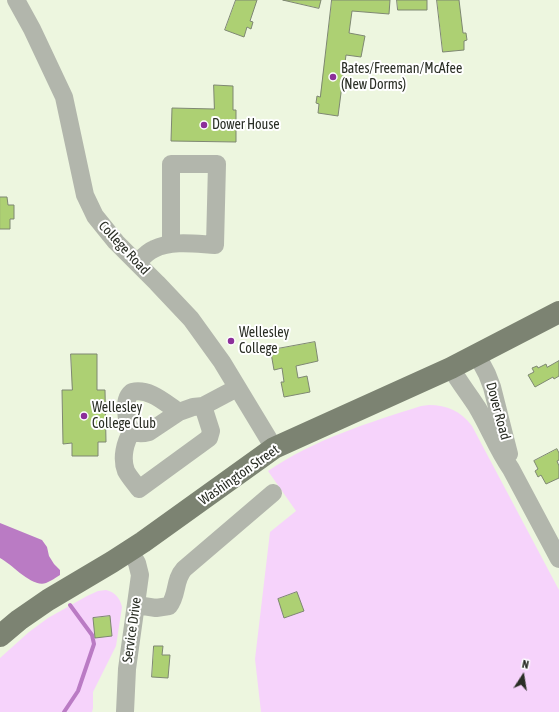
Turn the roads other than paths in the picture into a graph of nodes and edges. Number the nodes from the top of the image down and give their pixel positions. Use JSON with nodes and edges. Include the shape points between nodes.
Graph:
{"nodes":[{"id":1,"x":18,"y":1,"type":"edge"},
{"id":2,"x":171,"y":244,"type":"junction"},
{"id":3,"x":137,"y":263,"type":"junction"},
{"id":4,"x":559,"y":312,"type":"edge"},
{"id":5,"x":477,"y":355,"type":"junction"},
{"id":6,"x":451,"y":368,"type":"junction"},
{"id":7,"x":237,"y":388,"type":"junction"},
{"id":8,"x":203,"y":406,"type":"junction"},
{"id":9,"x":179,"y":412,"type":"junction"},
{"id":10,"x":132,"y":431,"type":"junction"},
{"id":11,"x":274,"y":448,"type":"junction"},
{"id":12,"x":511,"y":469,"type":"junction"},
{"id":13,"x":273,"y":493,"type":"dead end"},
{"id":14,"x":130,"y":551,"type":"junction"},
{"id":15,"x":559,"y":559,"type":"edge"},
{"id":16,"x":136,"y":605,"type":"junction"},
{"id":17,"x":0,"y":636,"type":"edge"},
{"id":18,"x":125,"y":712,"type":"edge"}],
"edges":[{"from":1,"to":3,"type":"street","name":"College Road","via":[[64,97],[85,195],[95,216]]},
{"from":2,"to":2,"type":"street","via":[[215,245],[217,164],[171,164]]},
{"from":2,"to":3,"type":"street","via":[[155,248]]},
{"from":3,"to":7,"type":"street","name":"College Road","via":[[186,314],[216,353]]},
{"from":4,"to":5,"type":"main road","name":"Washington Street"},
{"from":5,"to":6,"type":"main road","name":"Washington Street"},
{"from":5,"to":12,"type":"street","name":"Dover Road","via":[[492,387]]},
{"from":6,"to":11,"type":"main road","name":"Washington Street"},
{"from":6,"to":12,"type":"street","name":"Dover Road","via":[[476,406]]},
{"from":7,"to":8,"type":"street"},
{"from":7,"to":11,"type":"street","name":"College Road"},
{"from":8,"to":9,"type":"street"},
{"from":8,"to":10,"type":"street","via":[[211,431],[209,438],[139,489],[128,474],[125,464],[125,446]]},
{"from":9,"to":10,"type":"street","via":[[149,432]]},
{"from":9,"to":10,"type":"street","via":[[150,393],[132,392],[126,400],[127,424]]},
{"from":11,"to":14,"type":"main road","name":"Washington Street"},
{"from":12,"to":15,"type":"street","name":"Dover Road"},
{"from":13,"to":16,"type":"street","via":[[184,569],[179,575],[169,606],[156,608]]},
{"from":14,"to":16,"type":"street","name":"Service Drive","via":[[140,575]]},
{"from":14,"to":17,"type":"main road","name":"Washington Street","via":[[48,600]]},
{"from":16,"to":18,"type":"street","name":"Service Drive","via":[[127,669]]}]}
